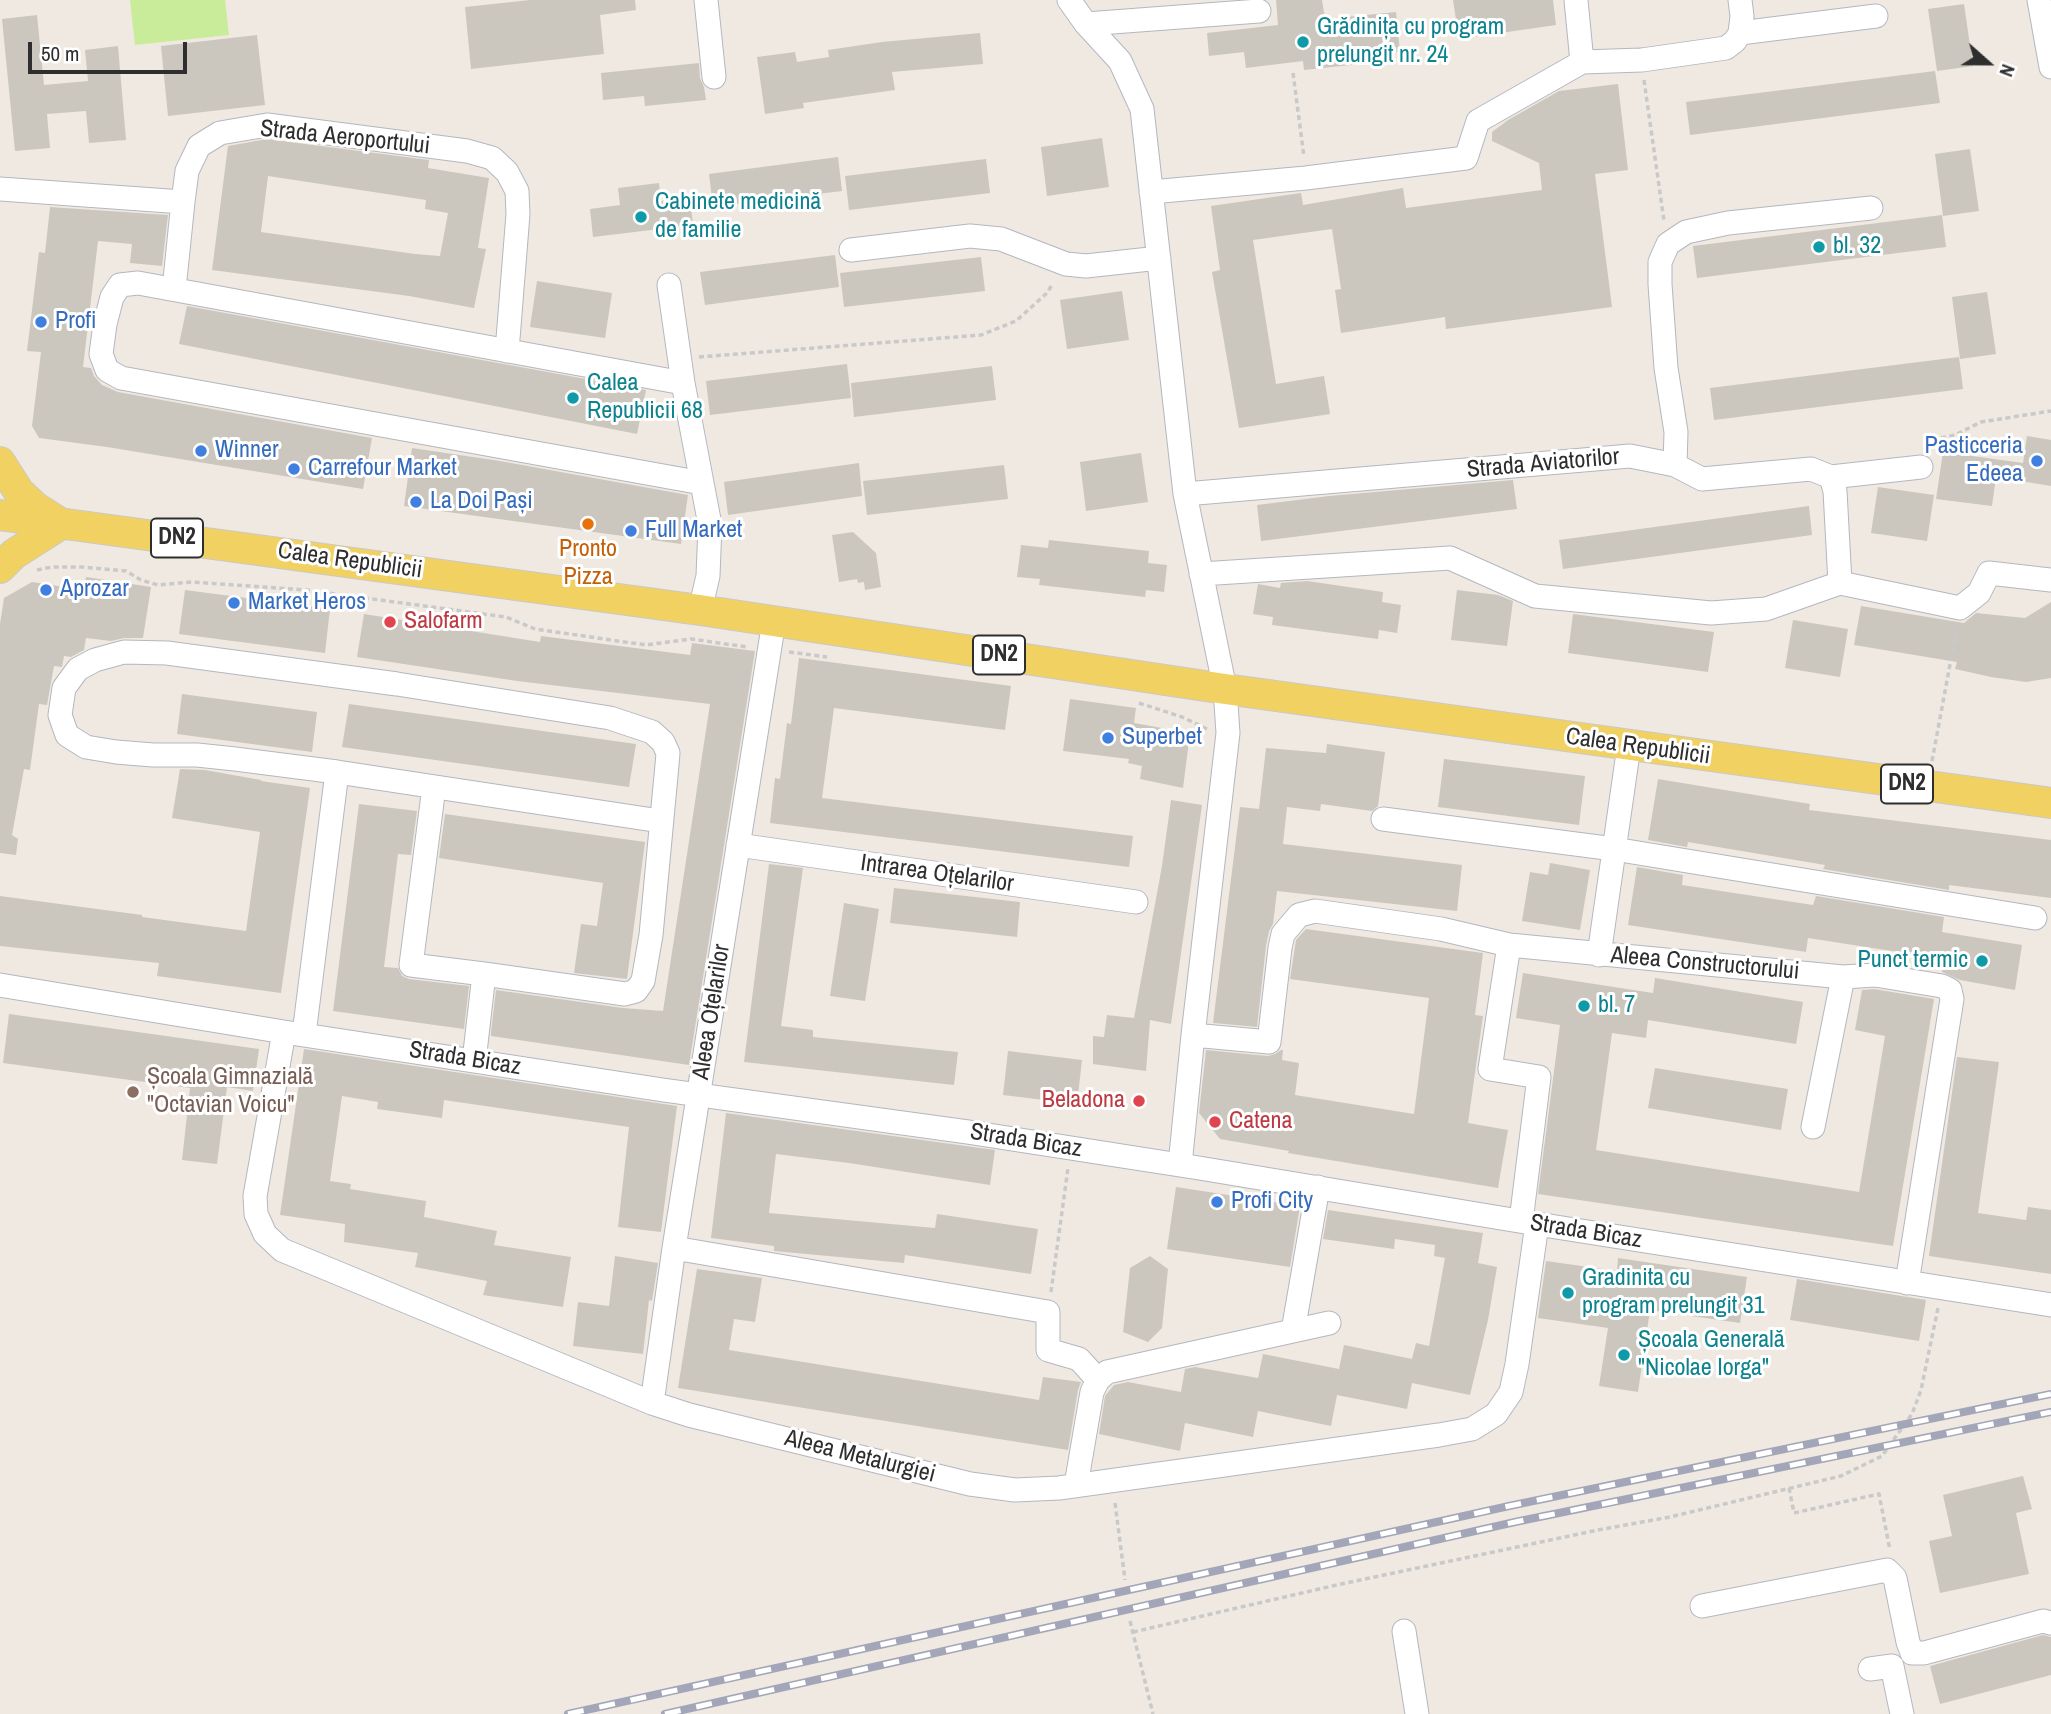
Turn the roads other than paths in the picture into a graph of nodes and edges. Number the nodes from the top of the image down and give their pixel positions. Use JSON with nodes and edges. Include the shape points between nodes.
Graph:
{"nodes":[{"id":1,"x":706,"y":0,"type":"edge"},
{"id":2,"x":1069,"y":0,"type":"edge"},
{"id":3,"x":1576,"y":0,"type":"edge"},
{"id":4,"x":1740,"y":0,"type":"edge"},
{"id":5,"x":2039,"y":0,"type":"edge"},
{"id":6,"x":1259,"y":11,"type":"dead end"},
{"id":7,"x":1876,"y":16,"type":"dead end"},
{"id":8,"x":1086,"y":24,"type":"junction"},
{"id":9,"x":1740,"y":33,"type":"junction"},
{"id":10,"x":1582,"y":62,"type":"junction"},
{"id":11,"x":2051,"y":67,"type":"edge"},
{"id":12,"x":714,"y":77,"type":"dead end"},
{"id":13,"x":0,"y":189,"type":"edge"},
{"id":14,"x":1151,"y":192,"type":"junction"},
{"id":15,"x":183,"y":202,"type":"junction"},
{"id":16,"x":1871,"y":208,"type":"dead end"},
{"id":17,"x":851,"y":250,"type":"dead end"},
{"id":18,"x":1158,"y":258,"type":"junction"},
{"id":19,"x":668,"y":285,"type":"dead end"},
{"id":20,"x":174,"y":289,"type":"junction"},
{"id":21,"x":508,"y":351,"type":"junction"},
{"id":22,"x":683,"y":383,"type":"junction"},
{"id":23,"x":0,"y":462,"type":"edge"},
{"id":24,"x":1675,"y":465,"type":"junction"},
{"id":25,"x":1921,"y":467,"type":"road end"},
{"id":26,"x":1831,"y":477,"type":"junction"},
{"id":27,"x":702,"y":483,"type":"junction"},
{"id":28,"x":1185,"y":494,"type":"junction"},
{"id":29,"x":0,"y":515,"type":"edge"},
{"id":30,"x":61,"y":523,"type":"junction"},
{"id":31,"x":0,"y":568,"type":"edge"},
{"id":32,"x":1201,"y":574,"type":"junction"},
{"id":33,"x":2051,"y":580,"type":"edge"},
{"id":34,"x":1840,"y":583,"type":"junction"},
{"id":35,"x":700,"y":610,"type":"junction"},
{"id":36,"x":771,"y":636,"type":"junction"},
{"id":37,"x":1225,"y":690,"type":"junction"},
{"id":38,"x":1629,"y":746,"type":"junction"},
{"id":39,"x":337,"y":772,"type":"junction"},
{"id":40,"x":434,"y":787,"type":"junction"},
{"id":41,"x":2048,"y":798,"type":"edge"},
{"id":42,"x":1383,"y":819,"type":"dead end"},
{"id":43,"x":660,"y":821,"type":"junction"},
{"id":44,"x":738,"y":845,"type":"junction"},
{"id":45,"x":1614,"y":849,"type":"junction"},
{"id":46,"x":1136,"y":902,"type":"dead end"},
{"id":47,"x":2035,"y":918,"type":"dead end"},
{"id":48,"x":1509,"y":945,"type":"junction"},
{"id":49,"x":1599,"y":955,"type":"junction"},
{"id":50,"x":484,"y":974,"type":"junction"},
{"id":51,"x":1843,"y":977,"type":"junction"},
{"id":52,"x":0,"y":985,"type":"edge"},
{"id":53,"x":294,"y":1033,"type":"junction"},
{"id":54,"x":1192,"y":1035,"type":"junction"},
{"id":55,"x":474,"y":1061,"type":"junction"},
{"id":56,"x":698,"y":1095,"type":"junction"},
{"id":57,"x":1813,"y":1126,"type":"dead end"},
{"id":58,"x":1180,"y":1165,"type":"junction"},
{"id":59,"x":1318,"y":1188,"type":"junction"},
{"id":60,"x":1529,"y":1223,"type":"junction"},
{"id":61,"x":674,"y":1248,"type":"junction"},
{"id":62,"x":1906,"y":1283,"type":"junction"},
{"id":63,"x":2051,"y":1305,"type":"edge"},
{"id":64,"x":1329,"y":1323,"type":"dead end"},
{"id":65,"x":1293,"y":1331,"type":"junction"},
{"id":66,"x":1098,"y":1380,"type":"junction"},
{"id":67,"x":652,"y":1403,"type":"junction"},
{"id":68,"x":1076,"y":1485,"type":"junction"},
{"id":69,"x":1702,"y":1606,"type":"dead end"},
{"id":70,"x":2051,"y":1623,"type":"edge"},
{"id":71,"x":1404,"y":1631,"type":"dead end"},
{"id":72,"x":1912,"y":1653,"type":"junction"},
{"id":73,"x":1417,"y":1714,"type":"edge"},
{"id":74,"x":1902,"y":1714,"type":"edge"}],
"edges":[{"from":1,"to":12,"type":"street"},
{"from":2,"to":8,"type":"street"},
{"from":3,"to":10,"type":"street"},
{"from":4,"to":9,"type":"street"},
{"from":5,"to":11,"type":"street"},
{"from":6,"to":8,"type":"street"},
{"from":7,"to":9,"type":"street"},
{"from":8,"to":14,"type":"street","via":[[1120,61],[1142,109]]},
{"from":9,"to":10,"type":"street","via":[[1726,48],[1642,60]]},
{"from":10,"to":14,"type":"street","via":[[1478,121],[1466,158]]},
{"from":13,"to":15,"type":"street"},
{"from":14,"to":18,"type":"street"},
{"from":15,"to":20,"type":"street","name":"Strada Aeroportului"},
{"from":15,"to":21,"type":"street","name":"Strada Aeroportului","via":[[187,171],[198,146],[220,133],[267,125],[492,158],[507,172],[517,191]]},
{"from":16,"to":24,"type":"street","via":[[1728,223],[1686,232],[1668,244],[1660,262]]},
{"from":17,"to":18,"type":"street","via":[[970,236],[1001,239],[1066,264]]},
{"from":18,"to":28,"type":"street"},
{"from":19,"to":22,"type":"street"},
{"from":20,"to":21,"type":"street"},
{"from":20,"to":27,"type":"street","via":[[120,285],[105,324],[101,354],[107,370],[121,378]]},
{"from":21,"to":22,"type":"street"},
{"from":22,"to":27,"type":"street"},
{"from":23,"to":30,"type":"main road","via":[[19,492]]},
{"from":24,"to":26,"type":"street","name":"Strada Aviatorilor","via":[[1702,479],[1811,469]]},
{"from":24,"to":28,"type":"street","name":"Strada Aviatorilor","via":[[1630,456]]},
{"from":25,"to":26,"type":"street","name":"Strada Aviatorilor"},
{"from":26,"to":34,"type":"street"},
{"from":27,"to":35,"type":"street","via":[[710,525],[708,576]]},
{"from":28,"to":32,"type":"street"},
{"from":29,"to":30,"type":"main road","name":"Calea Republicii","number":"DN2"},
{"from":30,"to":31,"type":"main road"},
{"from":30,"to":35,"type":"main road","name":"Calea Republicii","number":"DN2"},
{"from":32,"to":34,"type":"street","via":[[1450,558],[1535,596],[1710,612],[1766,608]]},
{"from":32,"to":37,"type":"street"},
{"from":33,"to":34,"type":"street","via":[[1989,573],[1979,593],[1960,608]]},
{"from":35,"to":36,"type":"main road","name":"Calea Republicii","number":"DN2"},
{"from":36,"to":37,"type":"main road","name":"Calea Republicii","number":"DN2"},
{"from":36,"to":44,"type":"street","name":"Aleea Oțelarilor"},
{"from":37,"to":38,"type":"main road","name":"Calea Republicii","number":"DN2"},
{"from":37,"to":54,"type":"street","via":[[1228,733]]},
{"from":38,"to":41,"type":"main road","name":"Calea Republicii","number":"DN2","via":[[2005,797]]},
{"from":38,"to":45,"type":"street"},
{"from":39,"to":40,"type":"street"},
{"from":39,"to":43,"type":"street","via":[[86,747],[67,735],[60,715],[64,688],[78,668],[95,660],[124,652],[167,653],[610,718],[652,732],[663,742],[668,753]]},
{"from":39,"to":53,"type":"street","name":"Aleea Metalurgiei"},
{"from":40,"to":43,"type":"street"},
{"from":40,"to":50,"type":"street","via":[[411,965]]},
{"from":42,"to":45,"type":"street"},
{"from":43,"to":50,"type":"street","via":[[647,964],[636,991],[607,993]]},
{"from":44,"to":46,"type":"street","name":"Intrarea Oțelarilor"},
{"from":44,"to":56,"type":"street","name":"Aleea Oțelarilor"},
{"from":45,"to":47,"type":"street"},
{"from":45,"to":49,"type":"street"},
{"from":48,"to":49,"type":"street","name":"Aleea Constructorului"},
{"from":48,"to":54,"type":"street","name":"Aleea Constructorului","via":[[1441,929],[1328,912],[1299,915],[1283,934],[1269,1042]]},
{"from":48,"to":60,"type":"street","name":"Aleea Metalurgiei","via":[[1490,1069],[1539,1077]]},
{"from":49,"to":51,"type":"street","name":"Aleea Constructorului"},
{"from":50,"to":55,"type":"street"},
{"from":51,"to":57,"type":"street"},
{"from":51,"to":62,"type":"street","name":"Aleea Constructorului","via":[[1875,975],[1942,986],[1950,990],[1952,999]]},
{"from":52,"to":53,"type":"street","name":"Strada Bicaz"},
{"from":53,"to":55,"type":"street","name":"Strada Bicaz"},
{"from":53,"to":67,"type":"street","name":"Aleea Metalurgiei","via":[[255,1196],[256,1214],[265,1234],[282,1250]]},
{"from":54,"to":58,"type":"street"},
{"from":55,"to":56,"type":"street","name":"Strada Bicaz"},
{"from":56,"to":58,"type":"street","name":"Strada Bicaz"},
{"from":56,"to":61,"type":"street","name":"Aleea Oțelarilor"},
{"from":58,"to":59,"type":"street","name":"Strada Bicaz"},
{"from":59,"to":60,"type":"street","name":"Strada Bicaz"},
{"from":59,"to":65,"type":"street"},
{"from":60,"to":62,"type":"street","name":"Strada Bicaz"},
{"from":60,"to":68,"type":"street","name":"Aleea Metalurgiei","via":[[1511,1392],[1496,1414],[1472,1429]]},
{"from":61,"to":66,"type":"street","via":[[1048,1312],[1048,1350],[1080,1359]]},
{"from":61,"to":67,"type":"street","name":"Aleea Oțelarilor"},
{"from":62,"to":63,"type":"street","name":"Strada Bicaz"},
{"from":64,"to":65,"type":"street"},
{"from":65,"to":66,"type":"street","via":[[1107,1372]]},
{"from":66,"to":68,"type":"street"},
{"from":67,"to":68,"type":"street","name":"Aleea Metalurgiei","via":[[970,1484],[1015,1490]]},
{"from":69,"to":72,"type":"street","via":[[1887,1570],[1895,1578]]},
{"from":70,"to":72,"type":"street","via":[[2043,1621]]},
{"from":71,"to":73,"type":"street"},
{"from":72,"to":74,"type":"street","via":[[1881,1668]]}]}
